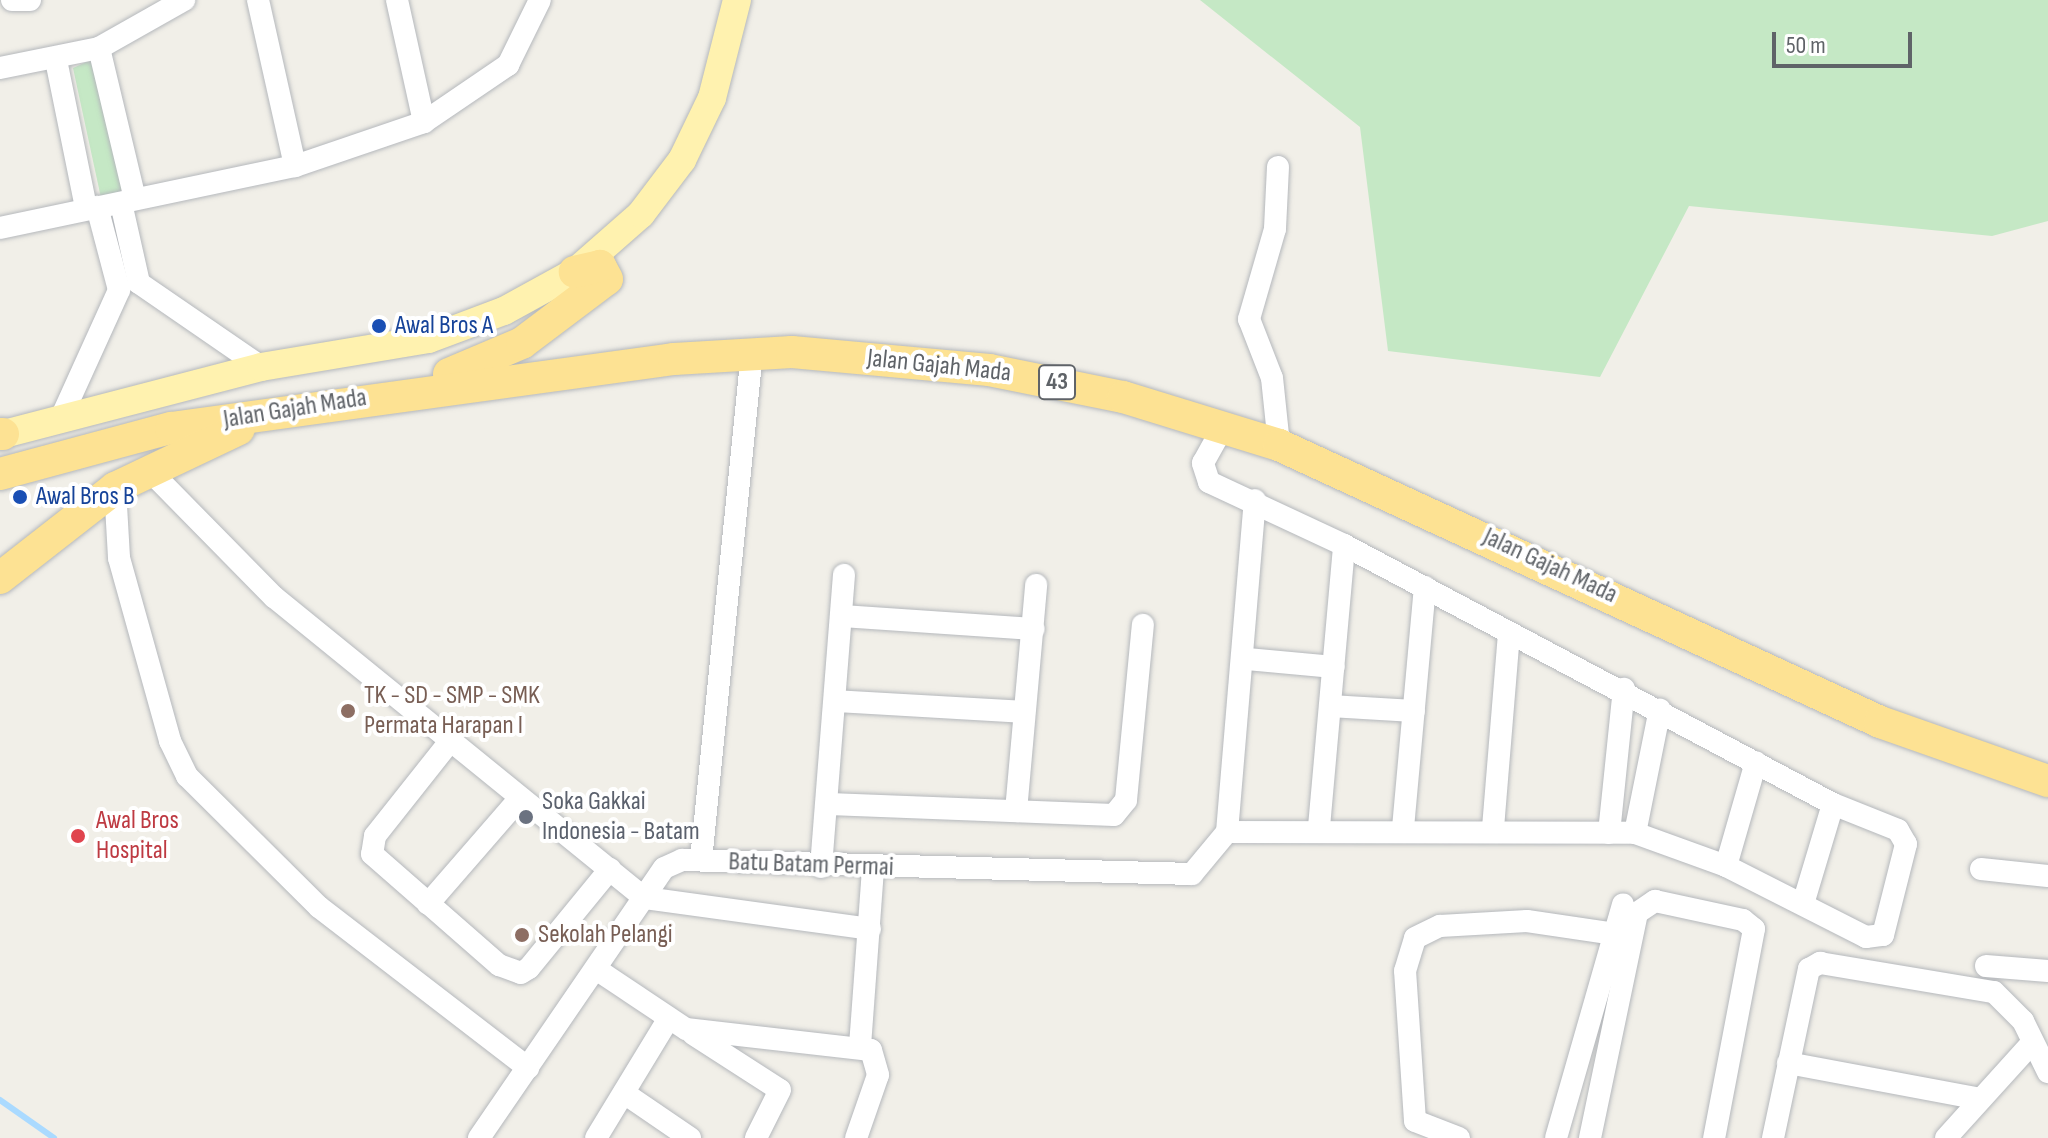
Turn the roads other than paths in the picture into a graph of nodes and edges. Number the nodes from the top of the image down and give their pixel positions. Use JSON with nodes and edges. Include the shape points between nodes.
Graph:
{"nodes":[{"id":1,"x":12,"y":0,"type":"edge"},
{"id":2,"x":30,"y":0,"type":"edge"},
{"id":3,"x":184,"y":0,"type":"edge"},
{"id":4,"x":258,"y":0,"type":"edge"},
{"id":5,"x":397,"y":0,"type":"edge"},
{"id":6,"x":737,"y":0,"type":"edge"},
{"id":7,"x":539,"y":2,"type":"edge"},
{"id":8,"x":99,"y":48,"type":"junction"},
{"id":9,"x":56,"y":60,"type":"junction"},
{"id":10,"x":0,"y":68,"type":"edge"},
{"id":11,"x":424,"y":122,"type":"junction"},
{"id":12,"x":295,"y":166,"type":"junction"},
{"id":13,"x":1278,"y":167,"type":"dead end"},
{"id":14,"x":128,"y":201,"type":"junction"},
{"id":15,"x":92,"y":207,"type":"junction"},
{"id":16,"x":0,"y":228,"type":"edge"},
{"id":17,"x":575,"y":272,"type":"junction"},
{"id":18,"x":129,"y":287,"type":"junction"},
{"id":19,"x":752,"y":352,"type":"junction"},
{"id":20,"x":261,"y":367,"type":"junction"},
{"id":21,"x":391,"y":394,"type":"junction"},
{"id":22,"x":295,"y":410,"type":"junction"},
{"id":23,"x":61,"y":418,"type":"junction"},
{"id":24,"x":1223,"y":427,"type":"junction"},
{"id":25,"x":1,"y":434,"type":"edge"},
{"id":26,"x":1279,"y":445,"type":"junction"},
{"id":27,"x":150,"y":471,"type":"junction"},
{"id":28,"x":0,"y":474,"type":"edge"},
{"id":29,"x":115,"y":488,"type":"junction"},
{"id":30,"x":1255,"y":500,"type":"junction"},
{"id":31,"x":1344,"y":545,"type":"junction"},
{"id":32,"x":844,"y":575,"type":"dead end"},
{"id":33,"x":0,"y":578,"type":"edge"},
{"id":34,"x":1036,"y":585,"type":"dead end"},
{"id":35,"x":1425,"y":587,"type":"junction"},
{"id":36,"x":842,"y":616,"type":"junction"},
{"id":37,"x":1143,"y":625,"type":"dead end"},
{"id":38,"x":1034,"y":629,"type":"junction"},
{"id":39,"x":1509,"y":635,"type":"junction"},
{"id":40,"x":1247,"y":659,"type":"junction"},
{"id":41,"x":1334,"y":667,"type":"junction"},
{"id":42,"x":1624,"y":689,"type":"junction"},
{"id":43,"x":835,"y":701,"type":"junction"},
{"id":44,"x":1330,"y":706,"type":"junction"},
{"id":45,"x":1660,"y":709,"type":"junction"},
{"id":46,"x":1414,"y":711,"type":"junction"},
{"id":47,"x":1024,"y":712,"type":"junction"},
{"id":48,"x":451,"y":740,"type":"junction"},
{"id":49,"x":1756,"y":762,"type":"junction"},
{"id":50,"x":2048,"y":781,"type":"edge"},
{"id":51,"x":520,"y":798,"type":"junction"},
{"id":52,"x":829,"y":804,"type":"junction"},
{"id":53,"x":1833,"y":804,"type":"junction"},
{"id":54,"x":1016,"y":811,"type":"junction"},
{"id":55,"x":1319,"y":827,"type":"junction"},
{"id":56,"x":1403,"y":828,"type":"junction"},
{"id":57,"x":1493,"y":828,"type":"junction"},
{"id":58,"x":1227,"y":832,"type":"junction"},
{"id":59,"x":1609,"y":833,"type":"junction"},
{"id":60,"x":1635,"y":833,"type":"junction"},
{"id":61,"x":701,"y":860,"type":"junction"},
{"id":62,"x":1726,"y":866,"type":"junction"},
{"id":63,"x":821,"y":867,"type":"junction"},
{"id":64,"x":873,"y":868,"type":"junction"},
{"id":65,"x":610,"y":869,"type":"junction"},
{"id":66,"x":1981,"y":869,"type":"dead end"},
{"id":67,"x":2048,"y":876,"type":"edge"},
{"id":68,"x":645,"y":898,"type":"junction"},
{"id":69,"x":428,"y":904,"type":"junction"},
{"id":70,"x":1623,"y":904,"type":"dead end"},
{"id":71,"x":1803,"y":904,"type":"junction"},
{"id":72,"x":870,"y":929,"type":"junction"},
{"id":73,"x":1615,"y":934,"type":"junction"},
{"id":74,"x":1986,"y":966,"type":"dead end"},
{"id":75,"x":596,"y":969,"type":"junction"},
{"id":76,"x":2048,"y":971,"type":"edge"},
{"id":77,"x":678,"y":1023,"type":"junction"},
{"id":78,"x":2031,"y":1044,"type":"junction"},
{"id":79,"x":860,"y":1046,"type":"junction"},
{"id":80,"x":1788,"y":1063,"type":"junction"},
{"id":81,"x":528,"y":1068,"type":"junction"},
{"id":82,"x":2048,"y":1072,"type":"edge"},
{"id":83,"x":624,"y":1093,"type":"junction"},
{"id":84,"x":1980,"y":1099,"type":"junction"},
{"id":85,"x":479,"y":1138,"type":"edge"},
{"id":86,"x":596,"y":1138,"type":"edge"},
{"id":87,"x":690,"y":1138,"type":"edge"},
{"id":88,"x":756,"y":1138,"type":"edge"},
{"id":89,"x":856,"y":1138,"type":"edge"},
{"id":90,"x":1459,"y":1138,"type":"edge"},
{"id":91,"x":1556,"y":1138,"type":"edge"},
{"id":92,"x":1590,"y":1138,"type":"edge"},
{"id":93,"x":1714,"y":1138,"type":"edge"},
{"id":94,"x":1773,"y":1138,"type":"edge"},
{"id":95,"x":1946,"y":1138,"type":"edge"}],
"edges":[{"from":1,"to":2,"type":"street"},
{"from":3,"to":8,"type":"street"},
{"from":4,"to":12,"type":"street"},
{"from":5,"to":11,"type":"street"},
{"from":6,"to":17,"type":"main road","name":"Jalan Gajah Mada","via":[[712,98],[682,160],[641,214]]},
{"from":7,"to":11,"type":"street","via":[[508,65]]},
{"from":8,"to":9,"type":"street"},
{"from":8,"to":14,"type":"street"},
{"from":9,"to":10,"type":"street"},
{"from":9,"to":15,"type":"street"},
{"from":11,"to":12,"type":"street"},
{"from":12,"to":14,"type":"street"},
{"from":13,"to":26,"type":"street","via":[[1275,229],[1249,319],[1272,378]]},
{"from":14,"to":15,"type":"street"},
{"from":14,"to":18,"type":"street"},
{"from":15,"to":16,"type":"street"},
{"from":15,"to":18,"type":"street"},
{"from":17,"to":20,"type":"main road","name":"Jalan Gajah Mada","via":[[504,311],[429,339]]},
{"from":17,"to":21,"type":"highway","via":[[600,266],[607,279],[522,343]]},
{"from":18,"to":20,"type":"street"},
{"from":18,"to":23,"type":"street"},
{"from":19,"to":21,"type":"highway","name":"Jalan Gajah Mada","number":"43"},
{"from":19,"to":24,"type":"highway","name":"Jalan Gajah Mada","number":"43","via":[[1045,379]]},
{"from":19,"to":61,"type":"street","name":"Batu Batam Permai"},
{"from":20,"to":23,"type":"main road","name":"Jalan Gajah Mada"},
{"from":21,"to":22,"type":"highway","name":"Jalan Gajah Mada","number":"43"},
{"from":22,"to":27,"type":"highway"},
{"from":22,"to":28,"type":"highway","name":"Jalan Gajah Mada","number":"43","via":[[120,439]]},
{"from":23,"to":25,"type":"main road","name":"Jalan Gajah Mada"},
{"from":24,"to":26,"type":"highway","name":"Jalan Gajah Mada","number":"43"},
{"from":24,"to":30,"type":"street","via":[[1203,477]]},
{"from":26,"to":50,"type":"highway","name":"Jalan Gajah Mada","number":"43","via":[[1880,722]]},
{"from":27,"to":29,"type":"highway"},
{"from":27,"to":48,"type":"street","via":[[231,558]]},
{"from":29,"to":33,"type":"highway"},
{"from":29,"to":81,"type":"street","via":[[119,558],[170,741],[187,776],[319,907]]},
{"from":30,"to":31,"type":"street"},
{"from":30,"to":40,"type":"street"},
{"from":31,"to":35,"type":"street"},
{"from":31,"to":41,"type":"street"},
{"from":32,"to":36,"type":"street"},
{"from":34,"to":38,"type":"street"},
{"from":35,"to":39,"type":"street"},
{"from":35,"to":46,"type":"street"},
{"from":36,"to":38,"type":"street"},
{"from":36,"to":43,"type":"street"},
{"from":37,"to":54,"type":"street","via":[[1124,806],[1108,816]]},
{"from":38,"to":47,"type":"street"},
{"from":39,"to":42,"type":"street"},
{"from":39,"to":57,"type":"street"},
{"from":40,"to":41,"type":"street"},
{"from":40,"to":58,"type":"street"},
{"from":41,"to":44,"type":"street"},
{"from":42,"to":45,"type":"street"},
{"from":42,"to":59,"type":"street"},
{"from":43,"to":47,"type":"street"},
{"from":43,"to":52,"type":"street"},
{"from":44,"to":46,"type":"street"},
{"from":44,"to":55,"type":"street"},
{"from":45,"to":49,"type":"street"},
{"from":45,"to":60,"type":"street"},
{"from":46,"to":56,"type":"street"},
{"from":47,"to":54,"type":"street"},
{"from":48,"to":51,"type":"street"},
{"from":48,"to":69,"type":"street","via":[[371,845],[373,857]]},
{"from":49,"to":53,"type":"street"},
{"from":49,"to":62,"type":"street"},
{"from":51,"to":65,"type":"street"},
{"from":51,"to":69,"type":"street"},
{"from":52,"to":54,"type":"street"},
{"from":52,"to":63,"type":"street"},
{"from":53,"to":71,"type":"street"},
{"from":53,"to":71,"type":"street","via":[[1905,837],[1886,930],[1866,937]]},
{"from":55,"to":56,"type":"street"},
{"from":55,"to":58,"type":"street"},
{"from":56,"to":57,"type":"street"},
{"from":57,"to":59,"type":"street"},
{"from":58,"to":64,"type":"street","name":"Batu Batam Permai","via":[[1192,874]]},
{"from":59,"to":60,"type":"street"},
{"from":60,"to":62,"type":"street"},
{"from":61,"to":63,"type":"street","name":"Batu Batam Permai"},
{"from":61,"to":68,"type":"street","via":[[664,868]]},
{"from":62,"to":71,"type":"street"},
{"from":63,"to":64,"type":"street","name":"Batu Batam Permai"},
{"from":64,"to":72,"type":"street"},
{"from":65,"to":68,"type":"street"},
{"from":65,"to":69,"type":"street","via":[[521,973],[499,965]]},
{"from":66,"to":67,"type":"street"},
{"from":68,"to":72,"type":"street"},
{"from":68,"to":75,"type":"street"},
{"from":70,"to":73,"type":"street"},
{"from":72,"to":79,"type":"street"},
{"from":73,"to":90,"type":"street","via":[[1527,921],[1440,926],[1415,938],[1405,971],[1415,1121]]},
{"from":73,"to":91,"type":"street"},
{"from":74,"to":76,"type":"street"},
{"from":75,"to":77,"type":"street"},
{"from":75,"to":81,"type":"street"},
{"from":77,"to":79,"type":"street"},
{"from":77,"to":83,"type":"street"},
{"from":77,"to":88,"type":"street","via":[[780,1090]]},
{"from":78,"to":80,"type":"street","via":[[2023,1021],[1994,992],[1820,963],[1809,969]]},
{"from":78,"to":82,"type":"street"},
{"from":78,"to":84,"type":"street"},
{"from":79,"to":89,"type":"street","via":[[879,1064]]},
{"from":80,"to":84,"type":"street"},
{"from":80,"to":94,"type":"street"},
{"from":81,"to":85,"type":"street"},
{"from":83,"to":86,"type":"street"},
{"from":83,"to":87,"type":"street"},
{"from":84,"to":95,"type":"street"},
{"from":92,"to":93,"type":"street","via":[[1637,913],[1655,901],[1743,920],[1754,929]]}]}
